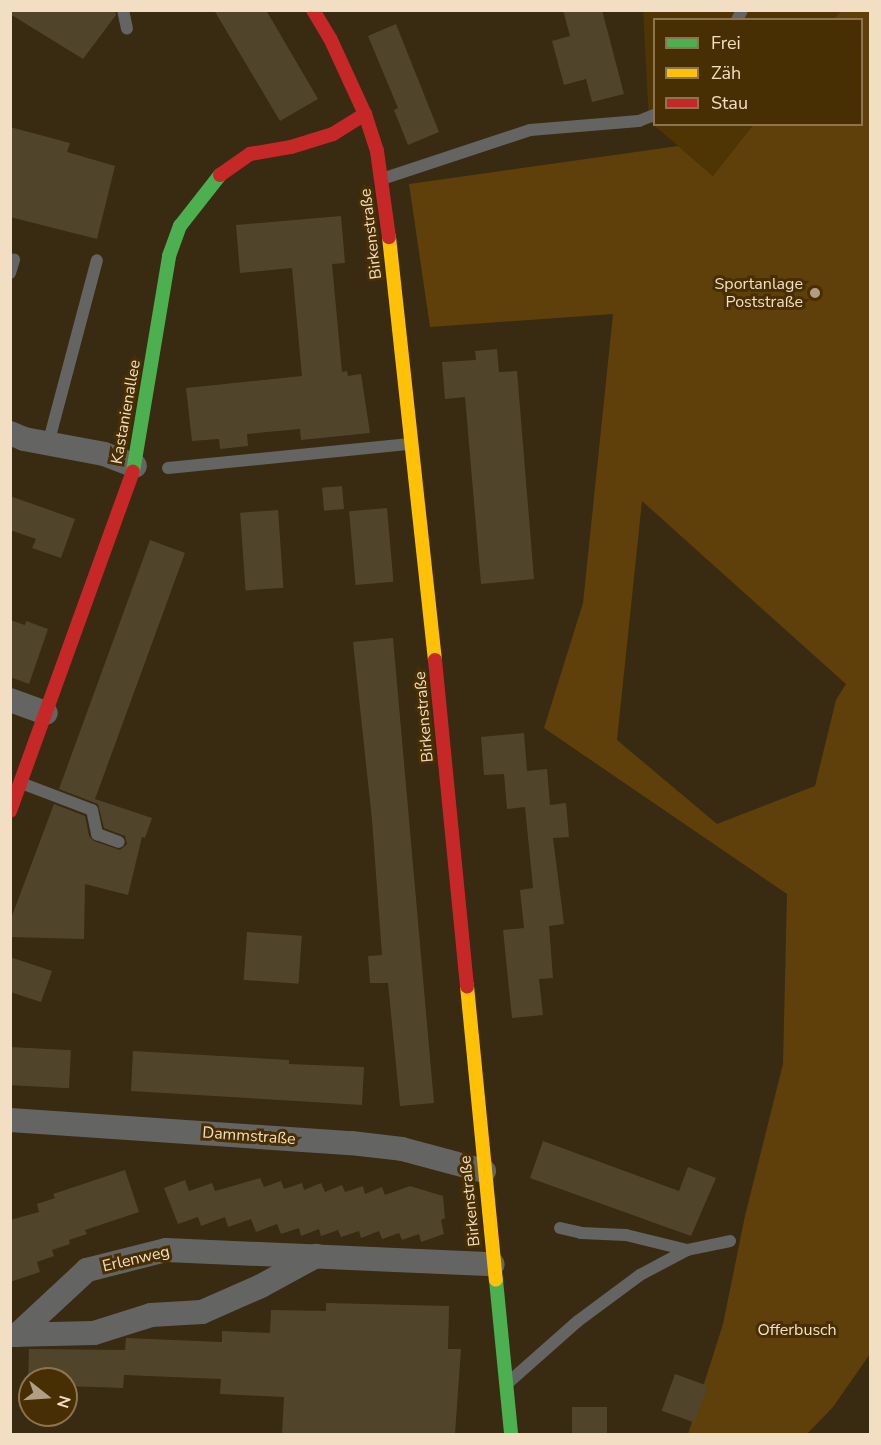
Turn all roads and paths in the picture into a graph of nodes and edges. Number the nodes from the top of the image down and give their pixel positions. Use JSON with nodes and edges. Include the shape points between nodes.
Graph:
{"nodes":[{"id":1,"x":123,"y":10,"type":"edge"},
{"id":2,"x":313,"y":10,"type":"edge"},
{"id":3,"x":127,"y":29,"type":"dead end"},
{"id":4,"x":365,"y":114,"type":"junction"},
{"id":5,"x":653,"y":115,"type":"edge"},
{"id":6,"x":381,"y":179,"type":"junction"},
{"id":7,"x":14,"y":260,"type":"dead end"},
{"id":8,"x":97,"y":260,"type":"dead end"},
{"id":9,"x":10,"y":273,"type":"edge"},
{"id":10,"x":10,"y":433,"type":"edge"},
{"id":11,"x":48,"y":444,"type":"junction"},
{"id":12,"x":411,"y":444,"type":"junction"},
{"id":13,"x":135,"y":466,"type":"junction"},
{"id":14,"x":168,"y":468,"type":"dead end"},
{"id":15,"x":10,"y":700,"type":"edge"},
{"id":16,"x":46,"y":713,"type":"junction"},
{"id":17,"x":21,"y":783,"type":"junction"},
{"id":18,"x":10,"y":811,"type":"edge"},
{"id":19,"x":119,"y":842,"type":"dead end"},
{"id":20,"x":10,"y":1120,"type":"edge"},
{"id":21,"x":484,"y":1171,"type":"junction"},
{"id":22,"x":560,"y":1228,"type":"dead end"},
{"id":23,"x":730,"y":1241,"type":"dead end"},
{"id":24,"x":687,"y":1250,"type":"junction"},
{"id":25,"x":316,"y":1256,"type":"junction"},
{"id":26,"x":493,"y":1264,"type":"junction"},
{"id":27,"x":14,"y":1335,"type":"edge"},
{"id":28,"x":507,"y":1384,"type":"junction"},
{"id":29,"x":511,"y":1434,"type":"edge"}],
"edges":[{"from":1,"to":3,"type":"lane"},
{"from":2,"to":4,"type":"street","name":"Birkenstraße"},
{"from":4,"to":6,"type":"street","name":"Birkenstraße"},
{"from":4,"to":13,"type":"street","name":"Kastanienallee","via":[[333,134],[250,154],[220,174],[180,226],[169,256]]},
{"from":5,"to":6,"type":"lane","via":[[639,121],[530,130]]},
{"from":6,"to":12,"type":"street","name":"Birkenstraße"},
{"from":7,"to":9,"type":"lane"},
{"from":8,"to":11,"type":"lane"},
{"from":10,"to":11,"type":"street"},
{"from":11,"to":13,"type":"street","via":[[104,454]]},
{"from":12,"to":14,"type":"lane"},
{"from":12,"to":21,"type":"street","name":"Birkenstraße"},
{"from":13,"to":16,"type":"street","name":"Kastanienallee"},
{"from":15,"to":16,"type":"street"},
{"from":16,"to":17,"type":"street","name":"Kastanienallee"},
{"from":17,"to":18,"type":"street","name":"Kastanienallee"},
{"from":17,"to":19,"type":"lane","via":[[92,810],[97,834]]},
{"from":20,"to":21,"type":"street","name":"Dammstraße","via":[[361,1144],[402,1149]]},
{"from":21,"to":26,"type":"street","name":"Birkenstraße"},
{"from":22,"to":24,"type":"lane","via":[[626,1235]]},
{"from":23,"to":24,"type":"lane"},
{"from":24,"to":28,"type":"lane","via":[[640,1275],[598,1305]]},
{"from":25,"to":26,"type":"street","name":"Erlenweg"},
{"from":25,"to":27,"type":"street","name":"Erlenweg","via":[[201,1312],[151,1315],[94,1333]]},
{"from":25,"to":27,"type":"street","name":"Erlenweg","via":[[155,1252],[87,1270]]},
{"from":26,"to":28,"type":"street","name":"Birkenstraße"},
{"from":28,"to":29,"type":"street","name":"Birkenstraße"}]}
